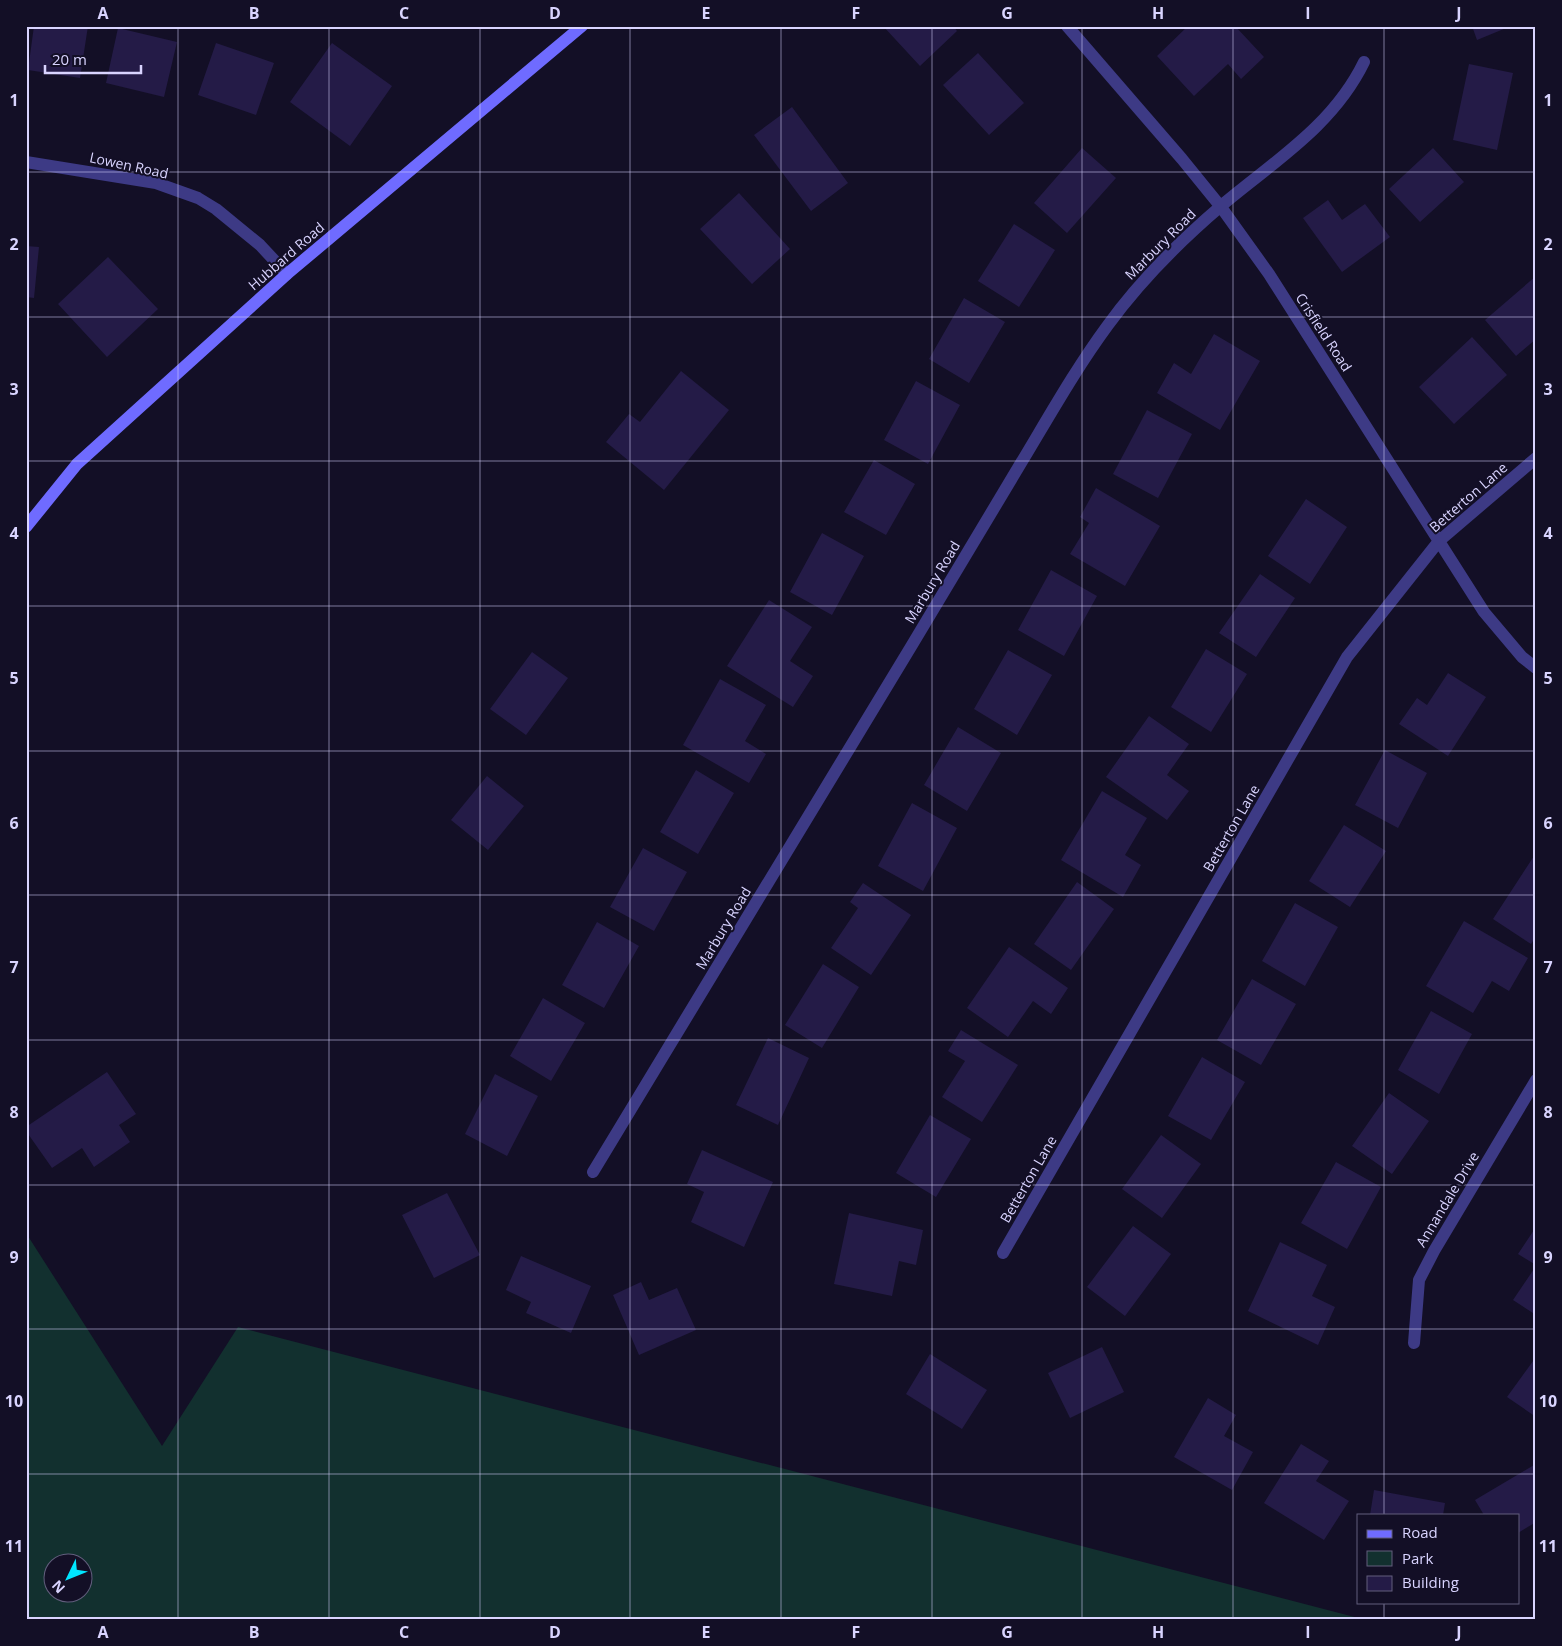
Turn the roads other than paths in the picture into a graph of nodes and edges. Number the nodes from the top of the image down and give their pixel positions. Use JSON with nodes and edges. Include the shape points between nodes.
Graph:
{"nodes":[{"id":1,"x":582,"y":26,"type":"edge"},
{"id":2,"x":1067,"y":26,"type":"edge"},
{"id":3,"x":1364,"y":62,"type":"dead end"},
{"id":4,"x":26,"y":162,"type":"edge"},
{"id":5,"x":1220,"y":207,"type":"junction"},
{"id":6,"x":287,"y":274,"type":"junction"},
{"id":7,"x":1536,"y":458,"type":"edge"},
{"id":8,"x":26,"y":527,"type":"edge"},
{"id":9,"x":1439,"y":541,"type":"junction"},
{"id":10,"x":1536,"y":668,"type":"edge"},
{"id":11,"x":1536,"y":1080,"type":"edge"},
{"id":12,"x":592,"y":1172,"type":"dead end"},
{"id":13,"x":1003,"y":1253,"type":"dead end"},
{"id":14,"x":1414,"y":1344,"type":"dead end"}],
"edges":[{"from":1,"to":6,"type":"main road","name":"Hubbard Road"},
{"from":2,"to":5,"type":"street","name":"Crisfield Road"},
{"from":3,"to":5,"type":"street","name":"Marbury Road","via":[[1354,84],[1335,108],[1297,146]]},
{"from":4,"to":6,"type":"street","name":"Lowen Road","via":[[156,183],[198,198],[216,208],[260,245]]},
{"from":5,"to":9,"type":"street","name":"Crisfield Road","via":[[1268,274]]},
{"from":5,"to":12,"type":"street","name":"Marbury Road","via":[[1134,291],[1076,372]]},
{"from":6,"to":8,"type":"main road","name":"Hubbard Road","via":[[78,464]]},
{"from":7,"to":9,"type":"street","name":"Betterton Lane"},
{"from":9,"to":10,"type":"street","name":"Crisfield Road","via":[[1484,612],[1522,657]]},
{"from":9,"to":13,"type":"street","name":"Betterton Lane","via":[[1347,657]]},
{"from":11,"to":14,"type":"street","name":"Annandale Drive","via":[[1418,1280]]}]}
